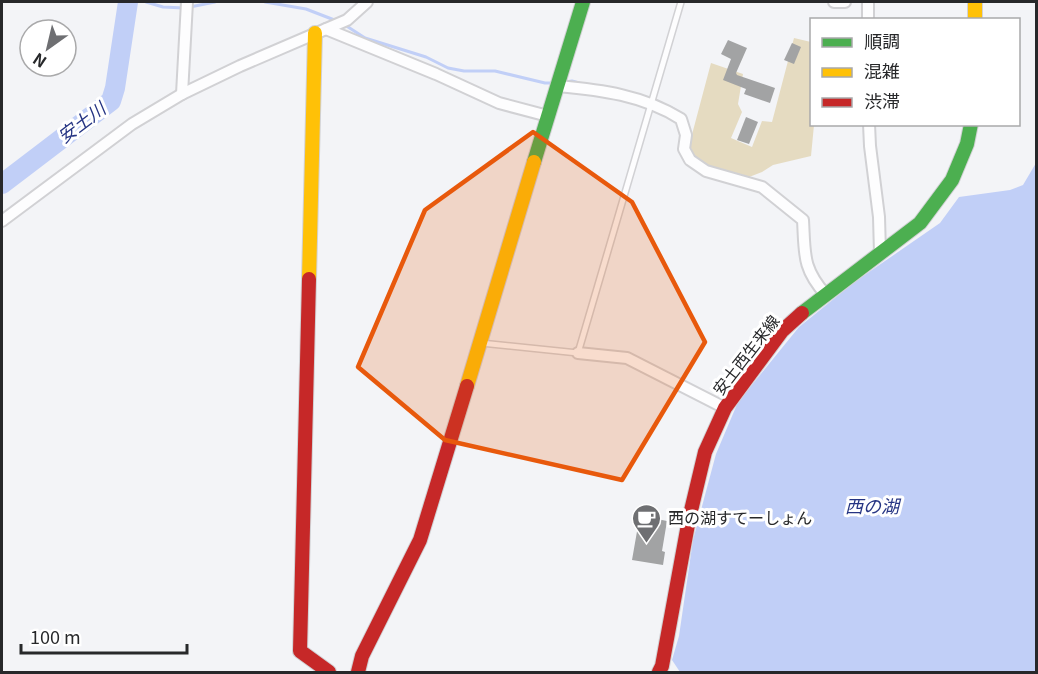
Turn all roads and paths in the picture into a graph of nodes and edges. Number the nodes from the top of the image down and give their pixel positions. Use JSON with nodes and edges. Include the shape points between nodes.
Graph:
{"nodes":[{"id":1,"x":187,"y":2,"type":"edge"},
{"id":2,"x":368,"y":2,"type":"edge"},
{"id":3,"x":583,"y":2,"type":"edge"},
{"id":4,"x":681,"y":2,"type":"edge"},
{"id":5,"x":834,"y":2,"type":"edge"},
{"id":6,"x":845,"y":2,"type":"edge"},
{"id":7,"x":868,"y":2,"type":"edge"},
{"id":8,"x":975,"y":2,"type":"edge"},
{"id":9,"x":868,"y":18,"type":"edge"},
{"id":10,"x":975,"y":18,"type":"edge"},
{"id":11,"x":325,"y":29,"type":"junction"},
{"id":12,"x":558,"y":86,"type":"junction"},
{"id":13,"x":182,"y":94,"type":"junction"},
{"id":14,"x":651,"y":104,"type":"junction"},
{"id":15,"x":548,"y":116,"type":"junction"},
{"id":16,"x":869,"y":126,"type":"edge"},
{"id":17,"x":971,"y":126,"type":"edge"},
{"id":18,"x":2,"y":221,"type":"edge"},
{"id":19,"x":880,"y":253,"type":"junction"},
{"id":20,"x":826,"y":295,"type":"junction"},
{"id":21,"x":479,"y":342,"type":"junction"},
{"id":22,"x":578,"y":353,"type":"junction"},
{"id":23,"x":725,"y":408,"type":"junction"},
{"id":24,"x":329,"y":672,"type":"edge"},
{"id":25,"x":358,"y":672,"type":"edge"},
{"id":26,"x":659,"y":672,"type":"edge"}],
"edges":[{"from":1,"to":13,"type":"street"},
{"from":2,"to":11,"type":"street","via":[[347,20]]},
{"from":3,"to":12,"type":"street"},
{"from":4,"to":14,"type":"lane"},
{"from":5,"to":6,"type":"street"},
{"from":7,"to":9,"type":"street"},
{"from":8,"to":10,"type":"street"},
{"from":11,"to":13,"type":"street"},
{"from":11,"to":15,"type":"street","via":[[499,103]]},
{"from":11,"to":24,"type":"street","via":[[300,651]]},
{"from":12,"to":14,"type":"street","via":[[632,96]]},
{"from":12,"to":15,"type":"street"},
{"from":13,"to":18,"type":"street","via":[[132,124]]},
{"from":14,"to":20,"type":"street","via":[[681,119],[686,135],[684,149],[690,160],[706,171],[762,187],[803,220],[806,262],[814,281]]},
{"from":14,"to":22,"type":"lane"},
{"from":15,"to":21,"type":"street"},
{"from":16,"to":19,"type":"street"},
{"from":17,"to":19,"type":"street","name":"安土西生来線","via":[[952,180],[920,223]]},
{"from":19,"to":20,"type":"street","name":"安土西生来線"},
{"from":20,"to":23,"type":"street","name":"安土西生来線","via":[[782,331]]},
{"from":21,"to":22,"type":"lane"},
{"from":21,"to":25,"type":"street","via":[[420,540],[362,656]]},
{"from":22,"to":23,"type":"street","via":[[627,358]]},
{"from":23,"to":26,"type":"street","name":"安土西生来線","via":[[705,452],[688,519]]}]}
